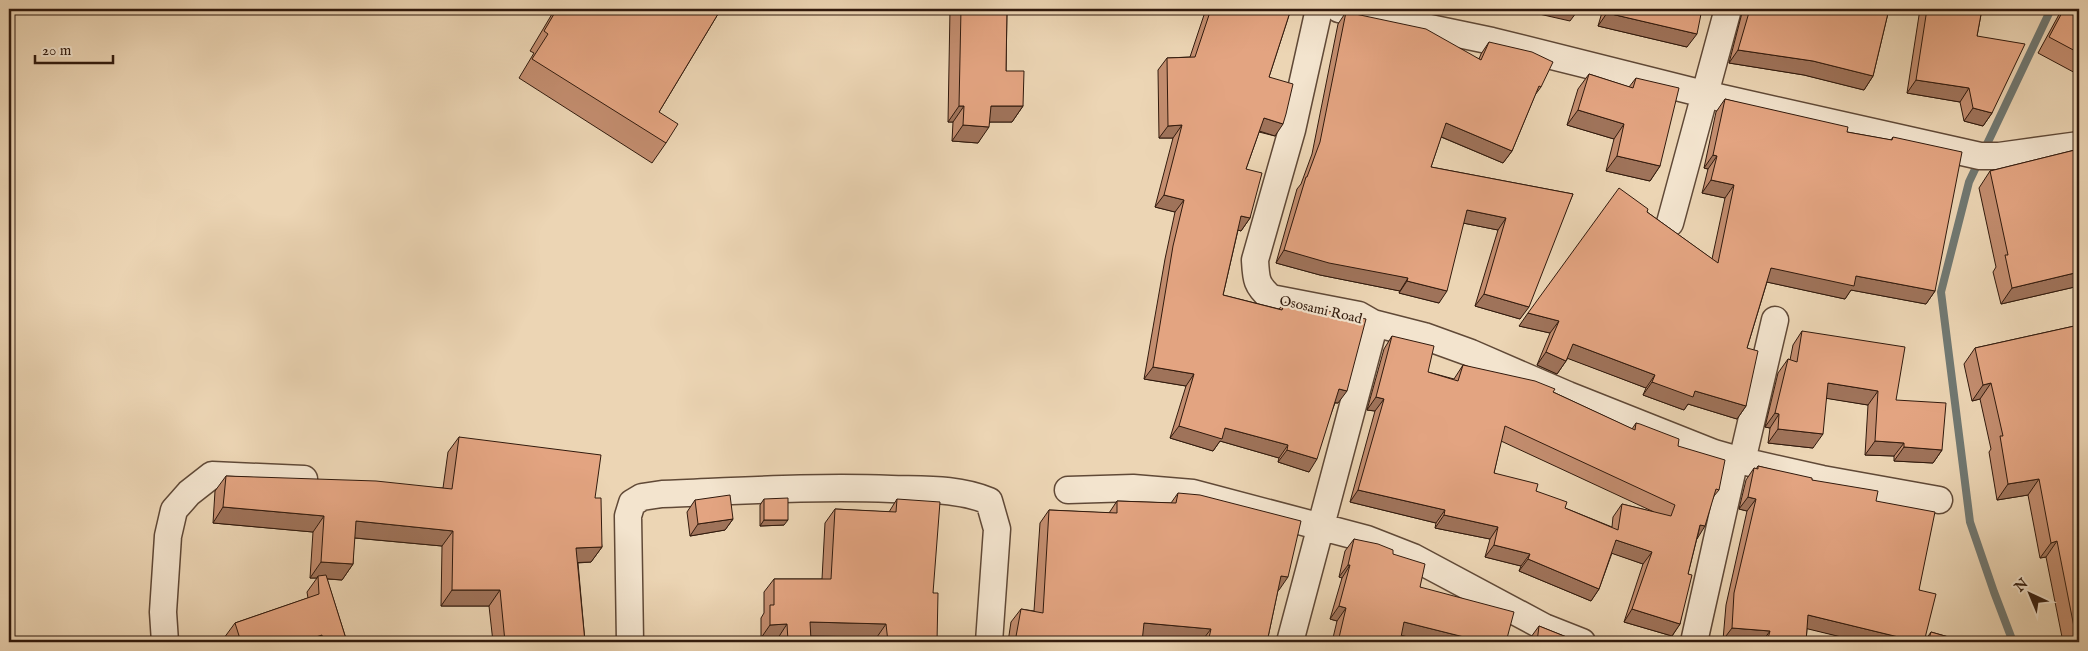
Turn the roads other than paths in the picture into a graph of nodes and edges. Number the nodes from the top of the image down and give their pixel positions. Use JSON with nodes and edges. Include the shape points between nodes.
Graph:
{"nodes":[{"id":1,"x":1319,"y":9,"type":"edge"},
{"id":2,"x":1339,"y":9,"type":"edge"},
{"id":3,"x":1728,"y":9,"type":"edge"},
{"id":4,"x":1704,"y":94,"type":"junction"},
{"id":5,"x":2079,"y":144,"type":"edge"},
{"id":6,"x":1670,"y":224,"type":"dead end"},
{"id":7,"x":1775,"y":320,"type":"dead end"},
{"id":8,"x":1373,"y":323,"type":"junction"},
{"id":9,"x":1739,"y":460,"type":"junction"},
{"id":10,"x":327,"y":480,"type":"edge"},
{"id":11,"x":1068,"y":490,"type":"dead end"},
{"id":12,"x":1939,"y":500,"type":"dead end"},
{"id":13,"x":1321,"y":526,"type":"junction"},
{"id":14,"x":165,"y":642,"type":"edge"},
{"id":15,"x":630,"y":642,"type":"edge"},
{"id":16,"x":989,"y":642,"type":"edge"},
{"id":17,"x":1290,"y":642,"type":"edge"},
{"id":18,"x":1582,"y":642,"type":"edge"},
{"id":19,"x":1694,"y":642,"type":"edge"}],
"edges":[{"from":1,"to":8,"type":"street","name":"Ososami Road","via":[[1292,130],[1255,260],[1256,278],[1260,289],[1271,298],[1359,315]]},
{"from":2,"to":4,"type":"street","via":[[1492,41]]},
{"from":3,"to":4,"type":"street"},
{"from":4,"to":5,"type":"street","via":[[1980,156]]},
{"from":4,"to":6,"type":"street"},
{"from":7,"to":9,"type":"street"},
{"from":8,"to":9,"type":"street","via":[[1471,353],[1568,395]]},
{"from":8,"to":13,"type":"street","name":"Ososami Road","via":[[1372,338]]},
{"from":9,"to":12,"type":"street"},
{"from":9,"to":19,"type":"street"},
{"from":10,"to":14,"type":"street","via":[[212,475],[189,493],[174,510],[168,536],[163,612]]},
{"from":11,"to":13,"type":"street","via":[[1133,488],[1193,493]]},
{"from":13,"to":17,"type":"street","name":"Ososami Road"},
{"from":13,"to":18,"type":"street","via":[[1413,557],[1544,627]]},
{"from":15,"to":16,"type":"street","via":[[628,516],[632,503],[642,497],[662,494],[838,487],[950,491],[970,493],[989,502],[997,529]]}]}
